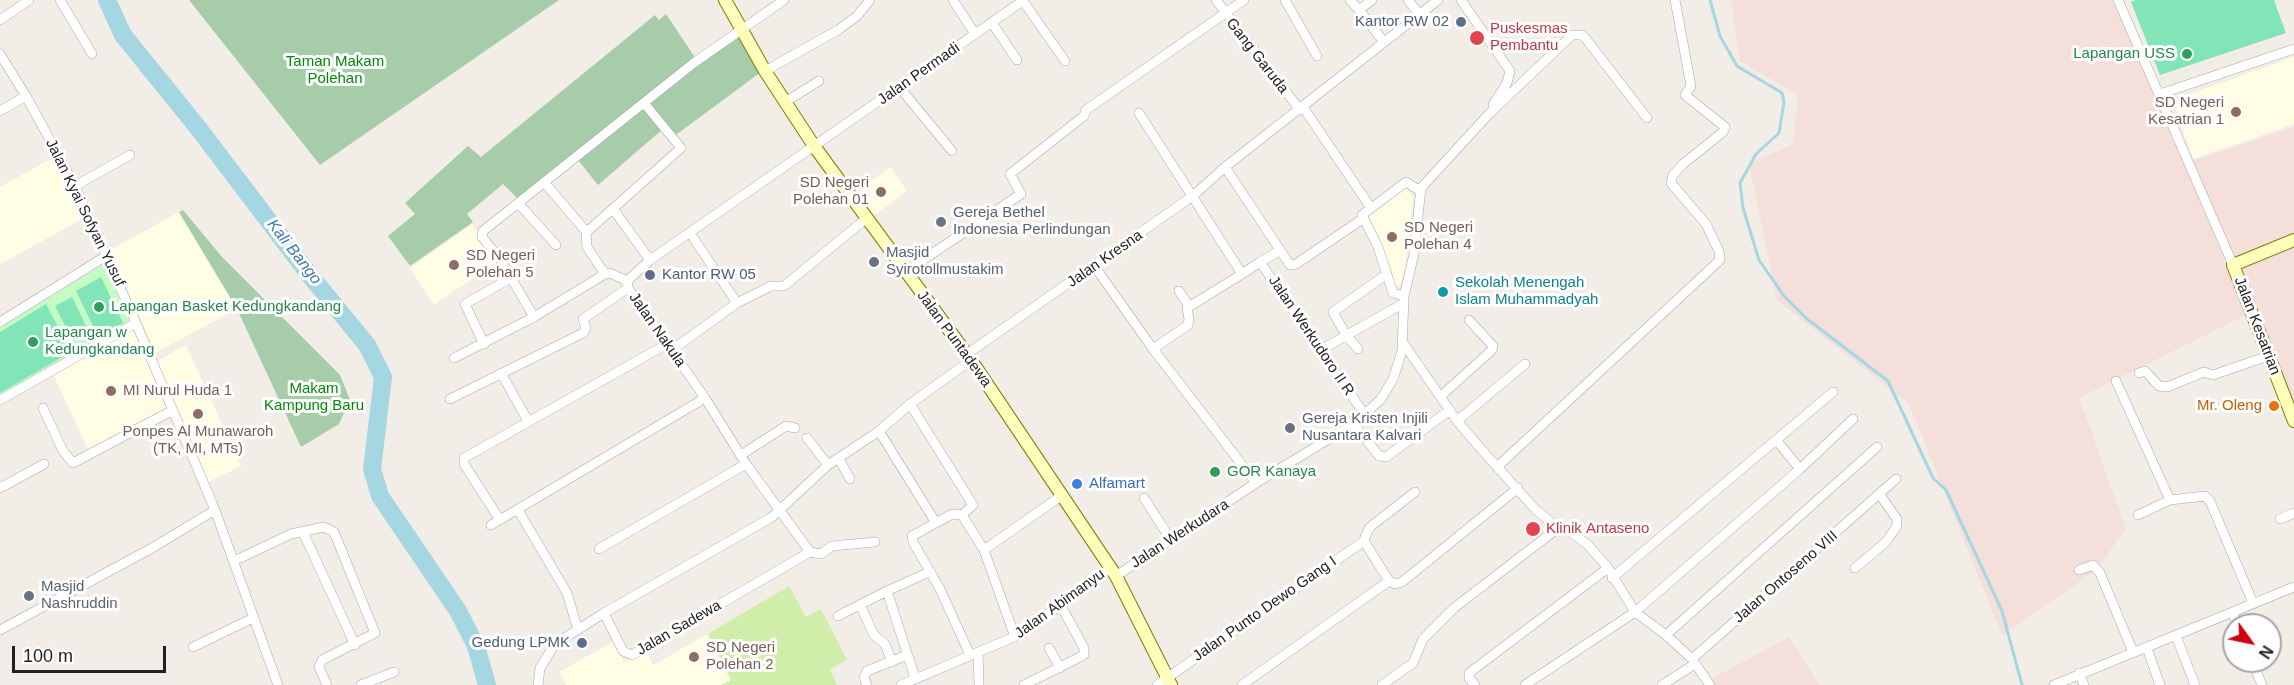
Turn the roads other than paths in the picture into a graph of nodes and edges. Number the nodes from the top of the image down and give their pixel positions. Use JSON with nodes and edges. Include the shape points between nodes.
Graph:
{"nodes":[{"id":1,"x":29,"y":0,"type":"edge"},
{"id":2,"x":60,"y":0,"type":"edge"},
{"id":3,"x":725,"y":0,"type":"edge"},
{"id":4,"x":784,"y":0,"type":"edge"},
{"id":5,"x":870,"y":0,"type":"edge"},
{"id":6,"x":953,"y":0,"type":"edge"},
{"id":7,"x":1216,"y":0,"type":"edge"},
{"id":8,"x":1244,"y":0,"type":"edge"},
{"id":9,"x":1285,"y":0,"type":"edge"},
{"id":10,"x":1350,"y":0,"type":"edge"},
{"id":11,"x":1372,"y":0,"type":"edge"},
{"id":12,"x":1408,"y":0,"type":"edge"},
{"id":13,"x":1437,"y":0,"type":"edge"},
{"id":14,"x":1461,"y":0,"type":"edge"},
{"id":15,"x":1675,"y":0,"type":"edge"},
{"id":16,"x":2118,"y":0,"type":"edge"},
{"id":17,"x":1024,"y":1,"type":"edge"},
{"id":18,"x":1359,"y":10,"type":"junction"},
{"id":19,"x":1225,"y":14,"type":"junction"},
{"id":20,"x":1419,"y":14,"type":"junction"},
{"id":21,"x":0,"y":20,"type":"edge"},
{"id":22,"x":992,"y":23,"type":"junction"},
{"id":23,"x":740,"y":28,"type":"junction"},
{"id":24,"x":975,"y":34,"type":"junction"},
{"id":25,"x":1384,"y":42,"type":"junction"},
{"id":26,"x":2294,"y":49,"type":"edge"},
{"id":27,"x":0,"y":54,"type":"edge"},
{"id":28,"x":93,"y":54,"type":"dead end"},
{"id":29,"x":1317,"y":56,"type":"dead end"},
{"id":30,"x":1017,"y":60,"type":"dead end"},
{"id":31,"x":1065,"y":61,"type":"dead end"},
{"id":32,"x":765,"y":71,"type":"junction"},
{"id":33,"x":819,"y":81,"type":"dead end"},
{"id":34,"x":900,"y":88,"type":"junction"},
{"id":35,"x":2160,"y":94,"type":"junction"},
{"id":36,"x":26,"y":96,"type":"junction"},
{"id":37,"x":785,"y":102,"type":"junction"},
{"id":38,"x":644,"y":103,"type":"junction"},
{"id":39,"x":1301,"y":108,"type":"junction"},
{"id":40,"x":0,"y":111,"type":"edge"},
{"id":41,"x":1139,"y":113,"type":"dead end"},
{"id":42,"x":1488,"y":115,"type":"junction"},
{"id":43,"x":1647,"y":118,"type":"dead end"},
{"id":44,"x":814,"y":146,"type":"junction"},
{"id":45,"x":952,"y":151,"type":"dead end"},
{"id":46,"x":130,"y":155,"type":"dead end"},
{"id":47,"x":1225,"y":167,"type":"junction"},
{"id":48,"x":544,"y":182,"type":"junction"},
{"id":49,"x":75,"y":186,"type":"junction"},
{"id":50,"x":1419,"y":191,"type":"junction"},
{"id":51,"x":1194,"y":195,"type":"junction"},
{"id":52,"x":518,"y":203,"type":"junction"},
{"id":53,"x":1371,"y":208,"type":"junction"},
{"id":54,"x":613,"y":209,"type":"junction"},
{"id":55,"x":867,"y":218,"type":"junction"},
{"id":56,"x":1364,"y":218,"type":"junction"},
{"id":57,"x":586,"y":230,"type":"junction"},
{"id":58,"x":690,"y":233,"type":"junction"},
{"id":59,"x":2294,"y":240,"type":"edge"},
{"id":60,"x":556,"y":245,"type":"dead end"},
{"id":61,"x":1279,"y":251,"type":"junction"},
{"id":62,"x":106,"y":256,"type":"junction"},
{"id":63,"x":650,"y":260,"type":"junction"},
{"id":64,"x":1260,"y":262,"type":"junction"},
{"id":65,"x":2233,"y":265,"type":"junction"},
{"id":66,"x":1095,"y":267,"type":"junction"},
{"id":67,"x":905,"y":272,"type":"junction"},
{"id":68,"x":1242,"y":273,"type":"junction"},
{"id":69,"x":605,"y":274,"type":"junction"},
{"id":70,"x":1387,"y":274,"type":"junction"},
{"id":71,"x":511,"y":278,"type":"junction"},
{"id":72,"x":628,"y":285,"type":"junction"},
{"id":73,"x":1179,"y":291,"type":"dead end"},
{"id":74,"x":1404,"y":300,"type":"junction"},
{"id":75,"x":737,"y":303,"type":"junction"},
{"id":76,"x":1189,"y":306,"type":"junction"},
{"id":77,"x":534,"y":317,"type":"junction"},
{"id":78,"x":1470,"y":320,"type":"dead end"},
{"id":79,"x":0,"y":322,"type":"edge"},
{"id":80,"x":136,"y":323,"type":"junction"},
{"id":81,"x":1346,"y":335,"type":"junction"},
{"id":82,"x":484,"y":344,"type":"junction"},
{"id":83,"x":1404,"y":344,"type":"junction"},
{"id":84,"x":670,"y":347,"type":"junction"},
{"id":85,"x":1153,"y":349,"type":"junction"},
{"id":86,"x":1358,"y":349,"type":"dead end"},
{"id":87,"x":1319,"y":351,"type":"junction"},
{"id":88,"x":2268,"y":356,"type":"junction"},
{"id":89,"x":969,"y":357,"type":"junction"},
{"id":90,"x":454,"y":358,"type":"dead end"},
{"id":91,"x":1525,"y":364,"type":"dead end"},
{"id":92,"x":501,"y":373,"type":"junction"},
{"id":93,"x":2139,"y":373,"type":"dead end"},
{"id":94,"x":2116,"y":381,"type":"dead end"},
{"id":95,"x":1833,"y":392,"type":"dead end"},
{"id":96,"x":1441,"y":396,"type":"junction"},
{"id":97,"x":705,"y":398,"type":"junction"},
{"id":98,"x":450,"y":399,"type":"dead end"},
{"id":99,"x":0,"y":400,"type":"edge"},
{"id":100,"x":910,"y":404,"type":"junction"},
{"id":101,"x":43,"y":408,"type":"dead end"},
{"id":102,"x":173,"y":410,"type":"junction"},
{"id":103,"x":1450,"y":410,"type":"junction"},
{"id":104,"x":1365,"y":415,"type":"junction"},
{"id":105,"x":1853,"y":419,"type":"dead end"},
{"id":106,"x":1457,"y":421,"type":"junction"},
{"id":107,"x":2294,"y":421,"type":"edge"},
{"id":108,"x":528,"y":422,"type":"junction"},
{"id":109,"x":1354,"y":424,"type":"junction"},
{"id":110,"x":795,"y":428,"type":"dead end"},
{"id":111,"x":879,"y":431,"type":"junction"},
{"id":112,"x":807,"y":438,"type":"dead end"},
{"id":113,"x":1776,"y":441,"type":"junction"},
{"id":114,"x":1877,"y":447,"type":"dead end"},
{"id":115,"x":741,"y":455,"type":"junction"},
{"id":116,"x":839,"y":459,"type":"junction"},
{"id":117,"x":44,"y":464,"type":"dead end"},
{"id":118,"x":746,"y":464,"type":"junction"},
{"id":119,"x":828,"y":465,"type":"junction"},
{"id":120,"x":1497,"y":467,"type":"junction"},
{"id":121,"x":1800,"y":469,"type":"junction"},
{"id":122,"x":850,"y":479,"type":"dead end"},
{"id":123,"x":1896,"y":479,"type":"dead end"},
{"id":124,"x":1256,"y":483,"type":"junction"},
{"id":125,"x":0,"y":488,"type":"edge"},
{"id":126,"x":1518,"y":488,"type":"junction"},
{"id":127,"x":1415,"y":492,"type":"dead end"},
{"id":128,"x":1061,"y":495,"type":"junction"},
{"id":129,"x":1880,"y":495,"type":"junction"},
{"id":130,"x":1144,"y":498,"type":"dead end"},
{"id":131,"x":2170,"y":500,"type":"junction"},
{"id":132,"x":779,"y":509,"type":"junction"},
{"id":133,"x":215,"y":510,"type":"junction"},
{"id":134,"x":518,"y":510,"type":"junction"},
{"id":135,"x":2294,"y":513,"type":"edge"},
{"id":136,"x":962,"y":515,"type":"junction"},
{"id":137,"x":2138,"y":515,"type":"dead end"},
{"id":138,"x":2280,"y":519,"type":"dead end"},
{"id":139,"x":936,"y":523,"type":"junction"},
{"id":140,"x":1558,"y":528,"type":"junction"},
{"id":141,"x":303,"y":532,"type":"junction"},
{"id":142,"x":1171,"y":540,"type":"junction"},
{"id":143,"x":1364,"y":541,"type":"junction"},
{"id":144,"x":875,"y":542,"type":"dead end"},
{"id":145,"x":598,"y":549,"type":"dead end"},
{"id":146,"x":984,"y":550,"type":"junction"},
{"id":147,"x":810,"y":552,"type":"junction"},
{"id":148,"x":234,"y":561,"type":"junction"},
{"id":149,"x":1608,"y":568,"type":"junction"},
{"id":150,"x":1855,"y":568,"type":"dead end"},
{"id":151,"x":2079,"y":570,"type":"dead end"},
{"id":152,"x":929,"y":572,"type":"junction"},
{"id":153,"x":1113,"y":572,"type":"junction"},
{"id":154,"x":1612,"y":578,"type":"junction"},
{"id":155,"x":1389,"y":581,"type":"junction"},
{"id":156,"x":2294,"y":587,"type":"edge"},
{"id":157,"x":886,"y":591,"type":"junction"},
{"id":158,"x":2253,"y":603,"type":"junction"},
{"id":159,"x":1060,"y":604,"type":"junction"},
{"id":160,"x":860,"y":605,"type":"junction"},
{"id":161,"x":1635,"y":612,"type":"junction"},
{"id":162,"x":604,"y":613,"type":"junction"},
{"id":163,"x":2235,"y":613,"type":"edge"},
{"id":164,"x":838,"y":616,"type":"dead end"},
{"id":165,"x":253,"y":618,"type":"junction"},
{"id":166,"x":2222,"y":618,"type":"edge"},
{"id":167,"x":0,"y":630,"type":"edge"},
{"id":168,"x":578,"y":630,"type":"junction"},
{"id":169,"x":1666,"y":635,"type":"junction"},
{"id":170,"x":2176,"y":636,"type":"junction"},
{"id":171,"x":1014,"y":637,"type":"junction"},
{"id":172,"x":355,"y":645,"type":"junction"},
{"id":173,"x":193,"y":647,"type":"dead end"},
{"id":174,"x":1049,"y":648,"type":"dead end"},
{"id":175,"x":2146,"y":648,"type":"junction"},
{"id":176,"x":2133,"y":652,"type":"junction"},
{"id":177,"x":974,"y":654,"type":"junction"},
{"id":178,"x":907,"y":655,"type":"junction"},
{"id":179,"x":892,"y":662,"type":"junction"},
{"id":180,"x":1693,"y":662,"type":"junction"},
{"id":181,"x":1060,"y":668,"type":"junction"},
{"id":182,"x":394,"y":672,"type":"dead end"},
{"id":183,"x":2079,"y":673,"type":"junction"},
{"id":184,"x":915,"y":678,"type":"junction"},
{"id":185,"x":1165,"y":683,"type":"edge"},
{"id":186,"x":278,"y":685,"type":"edge"},
{"id":187,"x":327,"y":685,"type":"edge"},
{"id":188,"x":362,"y":685,"type":"edge"},
{"id":189,"x":538,"y":685,"type":"edge"},
{"id":190,"x":867,"y":685,"type":"edge"},
{"id":191,"x":901,"y":685,"type":"edge"},
{"id":192,"x":979,"y":685,"type":"edge"},
{"id":193,"x":1024,"y":685,"type":"edge"},
{"id":194,"x":1242,"y":685,"type":"edge"},
{"id":195,"x":1382,"y":685,"type":"edge"},
{"id":196,"x":1474,"y":685,"type":"edge"},
{"id":197,"x":1525,"y":685,"type":"edge"},
{"id":198,"x":1662,"y":685,"type":"edge"},
{"id":199,"x":1710,"y":685,"type":"edge"},
{"id":200,"x":2054,"y":685,"type":"edge"},
{"id":201,"x":2084,"y":685,"type":"edge"},
{"id":202,"x":2160,"y":685,"type":"edge"},
{"id":203,"x":2195,"y":685,"type":"edge"}],
"edges":[{"from":1,"to":21,"type":"street"},
{"from":2,"to":28,"type":"street"},
{"from":3,"to":23,"type":"street","name":"Jalan Puntadewa"},
{"from":4,"to":23,"type":"street"},
{"from":5,"to":32,"type":"street","via":[[838,30]]},
{"from":6,"to":24,"type":"street"},
{"from":7,"to":19,"type":"street","name":"Gang Garuda"},
{"from":8,"to":19,"type":"street"},
{"from":9,"to":29,"type":"street"},
{"from":10,"to":18,"type":"street"},
{"from":11,"to":18,"type":"street"},
{"from":12,"to":20,"type":"street"},
{"from":13,"to":20,"type":"street","name":"Jalan Kresna"},
{"from":14,"to":42,"type":"street","via":[[1510,71]]},
{"from":15,"to":120,"type":"street","via":[[1691,86],[1684,95],[1725,127],[1683,164],[1671,183],[1706,224],[1720,260]]},
{"from":16,"to":35,"type":"street"},
{"from":17,"to":22,"type":"street","name":"Jalan Permadi"},
{"from":17,"to":31,"type":"street"},
{"from":18,"to":25,"type":"street"},
{"from":19,"to":39,"type":"street","name":"Gang Garuda"},
{"from":19,"to":67,"type":"street","via":[[1086,110],[1084,116],[1010,174],[1022,194]]},
{"from":20,"to":25,"type":"street","name":"Jalan Kresna"},
{"from":22,"to":24,"type":"street","name":"Jalan Permadi"},
{"from":22,"to":30,"type":"street"},
{"from":23,"to":32,"type":"street","name":"Jalan Puntadewa"},
{"from":23,"to":38,"type":"street"},
{"from":24,"to":34,"type":"street","name":"Jalan Permadi"},
{"from":25,"to":39,"type":"street","name":"Jalan Kresna"},
{"from":26,"to":35,"type":"street"},
{"from":27,"to":36,"type":"street","name":"Jalan Kyai Sofyan Yusuf"},
{"from":32,"to":37,"type":"street","name":"Jalan Puntadewa"},
{"from":33,"to":37,"type":"street"},
{"from":34,"to":44,"type":"street","name":"Jalan Permadi"},
{"from":34,"to":45,"type":"street"},
{"from":35,"to":65,"type":"street","via":[[2196,186]]},
{"from":36,"to":40,"type":"street"},
{"from":36,"to":49,"type":"street","name":"Jalan Kyai Sofyan Yusuf"},
{"from":37,"to":44,"type":"street","name":"Jalan Puntadewa"},
{"from":38,"to":48,"type":"street"},
{"from":38,"to":54,"type":"street","via":[[681,148]]},
{"from":39,"to":47,"type":"street","name":"Jalan Kresna"},
{"from":39,"to":53,"type":"street","name":"Gang Garuda"},
{"from":41,"to":51,"type":"street"},
{"from":42,"to":43,"type":"street","via":[[1576,34],[1586,39]]},
{"from":42,"to":50,"type":"street"},
{"from":44,"to":55,"type":"street","name":"Jalan Puntadewa"},
{"from":44,"to":58,"type":"street","name":"Jalan Nakula"},
{"from":46,"to":49,"type":"street"},
{"from":47,"to":51,"type":"street","name":"Jalan Kresna"},
{"from":47,"to":61,"type":"street"},
{"from":48,"to":52,"type":"street"},
{"from":48,"to":57,"type":"street"},
{"from":49,"to":62,"type":"street","name":"Jalan Kyai Sofyan Yusuf"},
{"from":50,"to":53,"type":"street","via":[[1406,182]]},
{"from":50,"to":74,"type":"street","name":"Jalan Werkudara","via":[[1414,254]]},
{"from":51,"to":66,"type":"street","name":"Jalan Kresna"},
{"from":51,"to":68,"type":"street"},
{"from":52,"to":60,"type":"street"},
{"from":52,"to":71,"type":"street","via":[[482,234]]},
{"from":53,"to":56,"type":"street","via":[[1362,215]]},
{"from":54,"to":57,"type":"street"},
{"from":54,"to":63,"type":"street"},
{"from":55,"to":67,"type":"street","name":"Jalan Puntadewa"},
{"from":55,"to":75,"type":"street","via":[[784,286],[771,286]]},
{"from":56,"to":61,"type":"street","via":[[1296,264],[1290,265]]},
{"from":56,"to":70,"type":"street"},
{"from":57,"to":69,"type":"street","via":[[587,247]]},
{"from":58,"to":63,"type":"street","name":"Jalan Nakula"},
{"from":58,"to":75,"type":"street"},
{"from":59,"to":65,"type":"street"},
{"from":61,"to":64,"type":"street"},
{"from":62,"to":79,"type":"street"},
{"from":62,"to":80,"type":"street","name":"Jalan Kyai Sofyan Yusuf"},
{"from":63,"to":72,"type":"street","name":"Jalan Nakula"},
{"from":64,"to":68,"type":"street","name":"Jalan Werkudoro II R"},
{"from":64,"to":87,"type":"street","name":"Jalan Werkudoro II R"},
{"from":65,"to":88,"type":"street","name":"Jalan Kesatrian"},
{"from":66,"to":85,"type":"street"},
{"from":66,"to":89,"type":"street","name":"Jalan Kresna"},
{"from":67,"to":89,"type":"street","name":"Jalan Puntadewa"},
{"from":68,"to":76,"type":"street","name":"Jalan Werkudoro II R"},
{"from":69,"to":72,"type":"street","via":[[610,273]]},
{"from":69,"to":77,"type":"street"},
{"from":70,"to":74,"type":"street","via":[[1393,293]]},
{"from":70,"to":81,"type":"street","via":[[1333,312]]},
{"from":71,"to":77,"type":"street"},
{"from":71,"to":82,"type":"street","via":[[465,304]]},
{"from":72,"to":84,"type":"street","name":"Jalan Nakula"},
{"from":72,"to":92,"type":"street","via":[[583,319],[583,333]]},
{"from":73,"to":76,"type":"street"},
{"from":74,"to":81,"type":"street"},
{"from":74,"to":83,"type":"street","name":"Jalan Werkudara"},
{"from":75,"to":84,"type":"street"},
{"from":76,"to":85,"type":"street","via":[[1185,310],[1188,325]]},
{"from":77,"to":82,"type":"street"},
{"from":78,"to":96,"type":"street","via":[[1493,346],[1492,350]]},
{"from":80,"to":99,"type":"street"},
{"from":80,"to":102,"type":"street","name":"Jalan Kyai Sofyan Yusuf"},
{"from":81,"to":86,"type":"street"},
{"from":81,"to":87,"type":"street"},
{"from":82,"to":90,"type":"street"},
{"from":83,"to":96,"type":"street"},
{"from":83,"to":104,"type":"street","name":"Jalan Werkudara","via":[[1386,392]]},
{"from":84,"to":97,"type":"street","name":"Jalan Nakula"},
{"from":84,"to":108,"type":"street"},
{"from":85,"to":124,"type":"street"},
{"from":87,"to":104,"type":"street","name":"Jalan Werkudoro II R"},
{"from":88,"to":93,"type":"street","via":[[2213,375],[2204,372],[2167,387],[2159,386],[2145,371]]},
{"from":88,"to":107,"type":"street","name":"Jalan Kesatrian"},
{"from":89,"to":100,"type":"street"},
{"from":89,"to":128,"type":"street","name":"Jalan Puntadewa"},
{"from":91,"to":106,"type":"street"},
{"from":92,"to":98,"type":"street"},
{"from":92,"to":108,"type":"street"},
{"from":94,"to":131,"type":"street"},
{"from":95,"to":113,"type":"street"},
{"from":96,"to":103,"type":"street"},
{"from":97,"to":115,"type":"street","name":"Jalan Nakula"},
{"from":97,"to":134,"type":"street"},
{"from":100,"to":111,"type":"street"},
{"from":100,"to":136,"type":"street","via":[[972,500],[972,508]]},
{"from":101,"to":102,"type":"street","via":[[63,451],[73,463]]},
{"from":102,"to":133,"type":"street","name":"Jalan Kyai Sofyan Yusuf"},
{"from":103,"to":106,"type":"street"},
{"from":103,"to":109,"type":"street","via":[[1383,458]]},
{"from":104,"to":109,"type":"street","name":"Jalan Werkudara"},
{"from":105,"to":121,"type":"street"},
{"from":106,"to":120,"type":"street"},
{"from":108,"to":134,"type":"street","via":[[464,458],[495,522]]},
{"from":109,"to":124,"type":"street","name":"Jalan Werkudara"},
{"from":110,"to":115,"type":"street","via":[[786,426]]},
{"from":111,"to":116,"type":"street"},
{"from":111,"to":139,"type":"street"},
{"from":112,"to":119,"type":"street"},
{"from":113,"to":121,"type":"street"},
{"from":113,"to":154,"type":"street"},
{"from":114,"to":169,"type":"street"},
{"from":115,"to":118,"type":"street","name":"Jalan Nakula"},
{"from":116,"to":119,"type":"street"},
{"from":116,"to":122,"type":"street"},
{"from":117,"to":125,"type":"street"},
{"from":118,"to":132,"type":"street","name":"Jalan Nakula"},
{"from":118,"to":145,"type":"street"},
{"from":119,"to":132,"type":"street"},
{"from":120,"to":126,"type":"street"},
{"from":121,"to":161,"type":"street"},
{"from":123,"to":129,"type":"street","name":"Jalan Ontoseno VIII"},
{"from":124,"to":142,"type":"street","name":"Jalan Werkudara"},
{"from":126,"to":140,"type":"street"},
{"from":126,"to":155,"type":"street","via":[[1402,582]]},
{"from":127,"to":143,"type":"street","name":"Jalan Punto Dewo Gang I","via":[[1370,527]]},
{"from":128,"to":146,"type":"street"},
{"from":128,"to":153,"type":"street","name":"Jalan Puntadewa"},
{"from":129,"to":150,"type":"street","via":[[1897,519],[1897,526],[1886,542]]},
{"from":129,"to":180,"type":"street","name":"Jalan Ontoseno VIII"},
{"from":130,"to":142,"type":"street"},
{"from":131,"to":137,"type":"street"},
{"from":131,"to":158,"type":"street","via":[[2200,495],[2210,501]]},
{"from":132,"to":147,"type":"street"},
{"from":132,"to":162,"type":"street","via":[[729,543]]},
{"from":133,"to":148,"type":"street","name":"Jalan Kyai Sofyan Yusuf"},
{"from":133,"to":167,"type":"street"},
{"from":134,"to":168,"type":"street","via":[[567,594]]},
{"from":135,"to":138,"type":"street"},
{"from":136,"to":139,"type":"street","via":[[952,514]]},
{"from":136,"to":146,"type":"street"},
{"from":139,"to":152,"type":"street","via":[[912,537]]},
{"from":140,"to":149,"type":"street","via":[[1565,528],[1587,544]]},
{"from":140,"to":195,"type":"street","via":[[1433,628],[1423,639],[1416,660]]},
{"from":141,"to":148,"type":"street"},
{"from":141,"to":172,"type":"street"},
{"from":141,"to":172,"type":"street","via":[[324,527],[334,532],[374,629],[374,636]]},
{"from":142,"to":153,"type":"street","name":"Jalan Werkudara"},
{"from":143,"to":155,"type":"street"},
{"from":143,"to":185,"type":"street","name":"Jalan Punto Dewo Gang I"},
{"from":144,"to":147,"type":"street","via":[[832,546],[821,554]]},
{"from":146,"to":171,"type":"street"},
{"from":147,"to":162,"type":"street","name":"Jalan Sadewa","via":[[632,655],[623,651]]},
{"from":148,"to":165,"type":"street","name":"Jalan Kyai Sofyan Yusuf"},
{"from":149,"to":154,"type":"street"},
{"from":149,"to":196,"type":"street","via":[[1469,673]]},
{"from":151,"to":176,"type":"street","via":[[2092,565],[2100,573]]},
{"from":152,"to":157,"type":"street"},
{"from":152,"to":177,"type":"street"},
{"from":153,"to":159,"type":"street","name":"Jalan Abimanyu"},
{"from":153,"to":185,"type":"street","name":"Jalan Puntadewa"},
{"from":154,"to":161,"type":"street"},
{"from":155,"to":194,"type":"street"},
{"from":156,"to":158,"type":"street"},
{"from":157,"to":160,"type":"street"},
{"from":157,"to":178,"type":"street"},
{"from":158,"to":163,"type":"street"},
{"from":159,"to":171,"type":"street","name":"Jalan Abimanyu"},
{"from":159,"to":181,"type":"street","via":[[1085,651],[1082,657]]},
{"from":160,"to":164,"type":"street"},
{"from":160,"to":179,"type":"street"},
{"from":161,"to":169,"type":"street"},
{"from":161,"to":197,"type":"street"},
{"from":162,"to":168,"type":"street"},
{"from":165,"to":173,"type":"street"},
{"from":165,"to":186,"type":"street","name":"Jalan Kyai Sofyan Yusuf"},
{"from":166,"to":170,"type":"street"},
{"from":168,"to":189,"type":"street","via":[[548,653],[540,668]]},
{"from":169,"to":180,"type":"street"},
{"from":170,"to":175,"type":"street"},
{"from":170,"to":203,"type":"street"},
{"from":171,"to":177,"type":"street","name":"Jalan Abimanyu"},
{"from":172,"to":187,"type":"street","via":[[322,660],[319,667]]},
{"from":174,"to":181,"type":"street"},
{"from":175,"to":176,"type":"street"},
{"from":175,"to":202,"type":"street"},
{"from":176,"to":183,"type":"street"},
{"from":177,"to":184,"type":"street","name":"Jalan Abimanyu"},
{"from":177,"to":192,"type":"street"},
{"from":178,"to":179,"type":"street"},
{"from":178,"to":184,"type":"street"},
{"from":179,"to":190,"type":"street","via":[[867,671]]},
{"from":180,"to":198,"type":"street","name":"Jalan Ontoseno VIII"},
{"from":180,"to":199,"type":"street"},
{"from":181,"to":193,"type":"street"},
{"from":182,"to":188,"type":"street"},
{"from":183,"to":200,"type":"street"},
{"from":183,"to":201,"type":"street"},
{"from":184,"to":191,"type":"street","name":"Jalan Abimanyu"}]}
